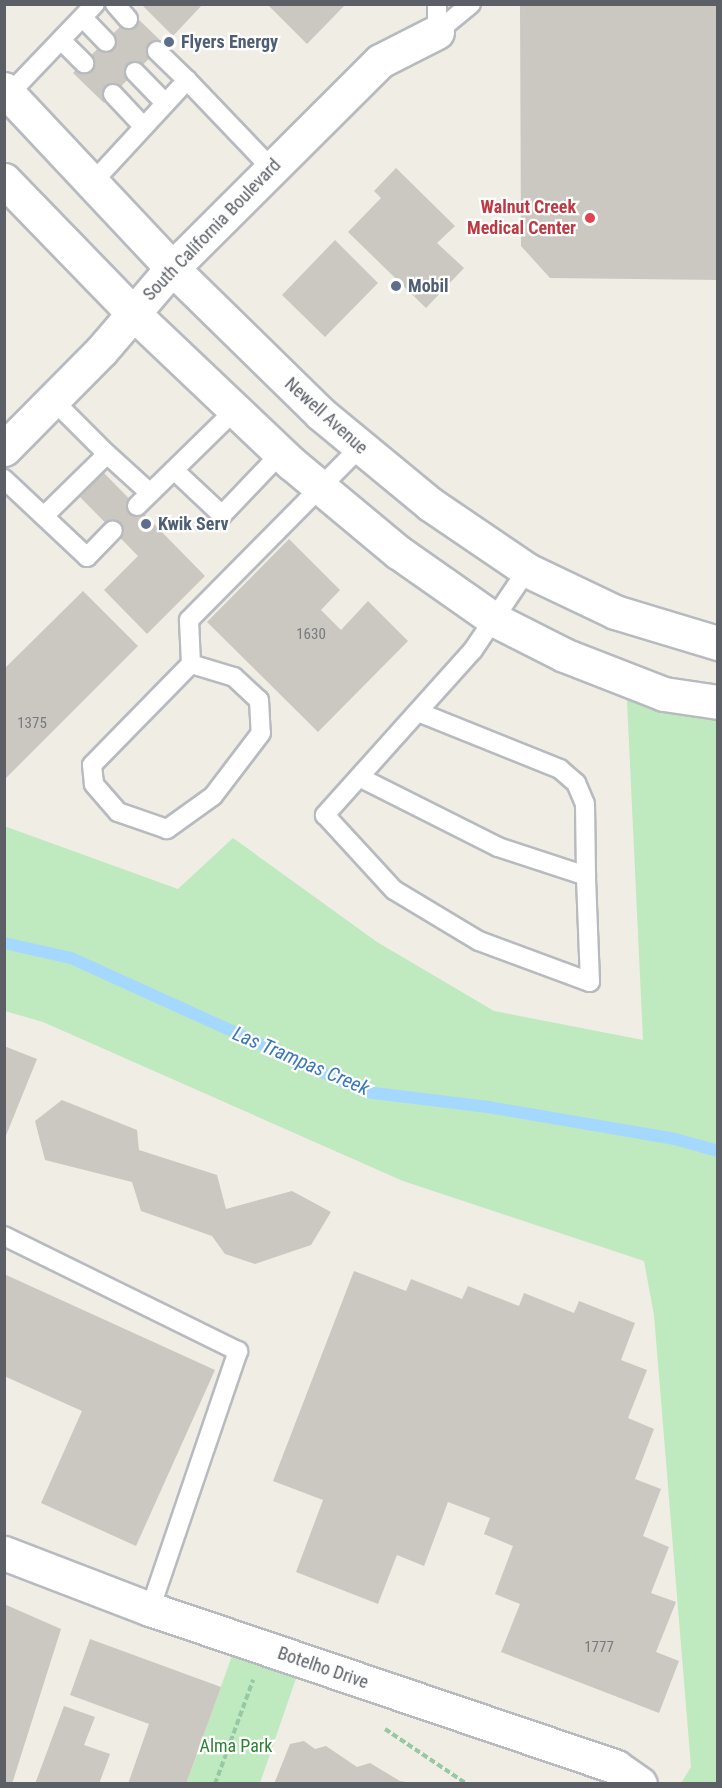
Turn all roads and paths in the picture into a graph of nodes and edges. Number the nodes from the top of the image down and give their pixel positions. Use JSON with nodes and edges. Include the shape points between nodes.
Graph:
{"nodes":[{"id":1,"x":115,"y":4,"type":"edge"},
{"id":2,"x":471,"y":4,"type":"edge"},
{"id":3,"x":89,"y":11,"type":"edge"},
{"id":4,"x":437,"y":18,"type":"edge"},
{"id":5,"x":129,"y":19,"type":"dead end"},
{"id":6,"x":61,"y":40,"type":"junction"},
{"id":7,"x":106,"y":42,"type":"dead end"},
{"id":8,"x":157,"y":51,"type":"dead end"},
{"id":9,"x":84,"y":63,"type":"dead end"},
{"id":10,"x":135,"y":72,"type":"dead end"},
{"id":11,"x":187,"y":80,"type":"junction"},
{"id":12,"x":7,"y":92,"type":"edge"},
{"id":13,"x":113,"y":94,"type":"dead end"},
{"id":14,"x":165,"y":103,"type":"junction"},
{"id":15,"x":144,"y":127,"type":"junction"},
{"id":16,"x":271,"y":168,"type":"junction"},
{"id":17,"x":4,"y":180,"type":"edge"},
{"id":18,"x":93,"y":182,"type":"junction"},
{"id":19,"x":172,"y":268,"type":"junction"},
{"id":20,"x":133,"y":313,"type":"junction"},
{"id":21,"x":53,"y":400,"type":"junction"},
{"id":22,"x":235,"y":410,"type":"junction"},
{"id":23,"x":359,"y":448,"type":"junction"},
{"id":24,"x":4,"y":449,"type":"edge"},
{"id":25,"x":281,"y":453,"type":"junction"},
{"id":26,"x":107,"y":454,"type":"junction"},
{"id":27,"x":174,"y":470,"type":"junction"},
{"id":28,"x":4,"y":479,"type":"edge"},
{"id":29,"x":320,"y":486,"type":"junction"},
{"id":30,"x":150,"y":493,"type":"junction"},
{"id":31,"x":137,"y":506,"type":"dead end"},
{"id":32,"x":44,"y":516,"type":"junction"},
{"id":33,"x":112,"y":530,"type":"dead end"},
{"id":34,"x":527,"y":570,"type":"junction"},
{"id":35,"x":495,"y":620,"type":"junction"},
{"id":36,"x":717,"y":643,"type":"edge"},
{"id":37,"x":191,"y":664,"type":"junction"},
{"id":38,"x":717,"y":702,"type":"edge"},
{"id":39,"x":418,"y":712,"type":"junction"},
{"id":40,"x":358,"y":777,"type":"junction"},
{"id":41,"x":586,"y":876,"type":"junction"},
{"id":42,"x":4,"y":1236,"type":"edge"},
{"id":43,"x":4,"y":1553,"type":"edge"},
{"id":44,"x":150,"y":1609,"type":"junction"},
{"id":45,"x":254,"y":1678,"type":"dead end"},
{"id":46,"x":382,"y":1727,"type":"dead end"},
{"id":47,"x":215,"y":1784,"type":"edge"},
{"id":48,"x":467,"y":1784,"type":"edge"},
{"id":49,"x":640,"y":1784,"type":"edge"}],
"edges":[{"from":1,"to":5,"type":"lane"},
{"from":2,"to":4,"type":"lane"},
{"from":3,"to":6,"type":"lane"},
{"from":3,"to":7,"type":"lane"},
{"from":4,"to":16,"type":"street","name":"South California Boulevard","via":[[380,61]]},
{"from":6,"to":9,"type":"lane"},
{"from":6,"to":12,"type":"lane"},
{"from":8,"to":11,"type":"lane"},
{"from":10,"to":14,"type":"lane"},
{"from":11,"to":14,"type":"lane"},
{"from":11,"to":16,"type":"lane"},
{"from":12,"to":18,"type":"street","name":"Newell Avenue"},
{"from":13,"to":15,"type":"lane"},
{"from":14,"to":15,"type":"lane"},
{"from":15,"to":18,"type":"lane"},
{"from":16,"to":19,"type":"street","name":"South California Boulevard"},
{"from":17,"to":20,"type":"street"},
{"from":18,"to":19,"type":"street","name":"Newell Avenue"},
{"from":19,"to":20,"type":"street","name":"South California Boulevard"},
{"from":19,"to":23,"type":"street","name":"Newell Avenue"},
{"from":20,"to":21,"type":"street","name":"South California Boulevard"},
{"from":20,"to":22,"type":"street"},
{"from":21,"to":24,"type":"street","name":"South California Boulevard"},
{"from":21,"to":26,"type":"lane"},
{"from":22,"to":25,"type":"street"},
{"from":22,"to":27,"type":"lane"},
{"from":23,"to":29,"type":"lane"},
{"from":23,"to":34,"type":"street","name":"Newell Avenue","via":[[430,504]]},
{"from":25,"to":27,"type":"lane","via":[[222,515]]},
{"from":25,"to":29,"type":"street"},
{"from":26,"to":30,"type":"lane"},
{"from":26,"to":32,"type":"lane"},
{"from":27,"to":30,"type":"lane"},
{"from":28,"to":32,"type":"lane"},
{"from":29,"to":35,"type":"street","via":[[398,552]]},
{"from":29,"to":37,"type":"lane","via":[[189,621]]},
{"from":30,"to":31,"type":"lane"},
{"from":32,"to":33,"type":"lane","via":[[87,557]]},
{"from":34,"to":35,"type":"lane"},
{"from":34,"to":36,"type":"street","name":"Newell Avenue","via":[[615,612]]},
{"from":35,"to":38,"type":"street","via":[[564,655],[664,694]]},
{"from":35,"to":39,"type":"lane"},
{"from":37,"to":37,"type":"lane","via":[[92,765],[94,784],[118,812],[167,829],[213,796],[261,733],[259,700],[234,677]]},
{"from":39,"to":40,"type":"lane"},
{"from":39,"to":41,"type":"lane","via":[[560,769],[576,783],[585,804]]},
{"from":40,"to":41,"type":"lane","via":[[498,847]]},
{"from":40,"to":41,"type":"lane","via":[[325,815],[394,890],[479,941],[590,982]]},
{"from":42,"to":44,"type":"lane","via":[[238,1351]]},
{"from":43,"to":44,"type":"street","name":"Botelho Drive"},
{"from":44,"to":49,"type":"street","name":"Botelho Drive","via":[[615,1767]]},
{"from":45,"to":47,"type":"path"},
{"from":46,"to":48,"type":"path"}]}
